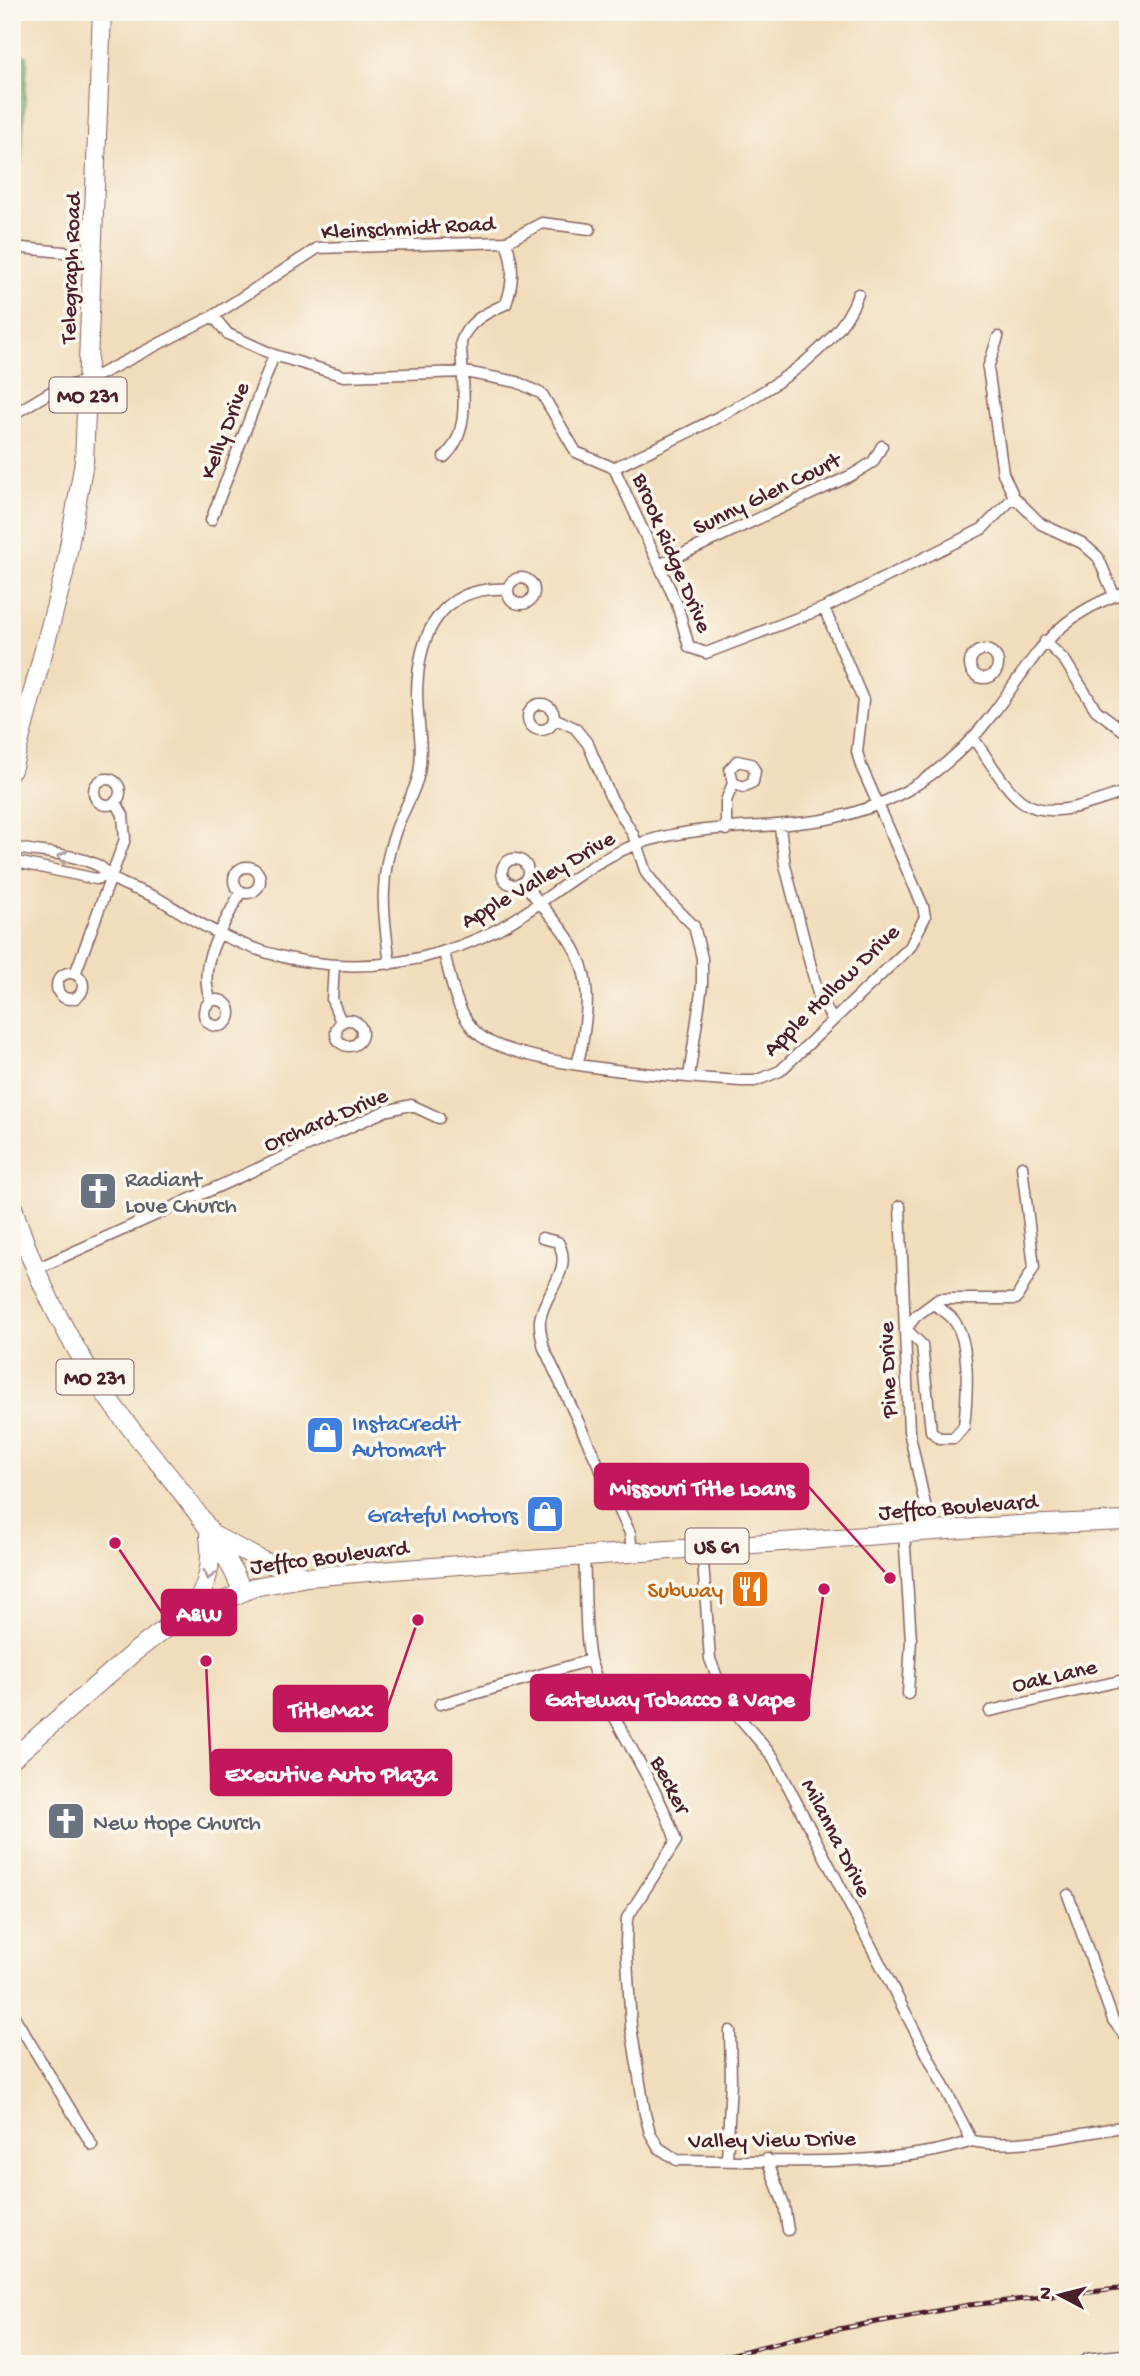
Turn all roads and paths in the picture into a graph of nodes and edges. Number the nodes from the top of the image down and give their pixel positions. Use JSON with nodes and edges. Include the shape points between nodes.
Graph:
{"nodes":[{"id":1,"x":102,"y":12,"type":"edge"},
{"id":2,"x":590,"y":229,"type":"dead end"},
{"id":3,"x":506,"y":242,"type":"junction"},
{"id":4,"x":12,"y":247,"type":"edge"},
{"id":5,"x":94,"y":255,"type":"junction"},
{"id":6,"x":858,"y":294,"type":"dead end"},
{"id":7,"x":213,"y":316,"type":"junction"},
{"id":8,"x":998,"y":337,"type":"dead end"},
{"id":9,"x":274,"y":355,"type":"junction"},
{"id":10,"x":463,"y":372,"type":"junction"},
{"id":11,"x":89,"y":380,"type":"junction"},
{"id":12,"x":12,"y":415,"type":"edge"},
{"id":13,"x":882,"y":446,"type":"dead end"},
{"id":14,"x":444,"y":457,"type":"dead end"},
{"id":15,"x":614,"y":468,"type":"junction"},
{"id":16,"x":1014,"y":497,"type":"junction"},
{"id":17,"x":211,"y":520,"type":"dead end"},
{"id":18,"x":659,"y":565,"type":"junction"},
{"id":19,"x":508,"y":589,"type":"dead end"},
{"id":20,"x":1128,"y":591,"type":"edge"},
{"id":21,"x":1114,"y":595,"type":"junction"},
{"id":22,"x":824,"y":608,"type":"junction"},
{"id":23,"x":1045,"y":641,"type":"junction"},
{"id":24,"x":996,"y":672,"type":"dead end"},
{"id":25,"x":1013,"y":684,"type":"junction"},
{"id":26,"x":554,"y":718,"type":"dead end"},
{"id":27,"x":1128,"y":734,"type":"edge"},
{"id":28,"x":973,"y":738,"type":"junction"},
{"id":29,"x":12,"y":770,"type":"edge"},
{"id":30,"x":733,"y":783,"type":"dead end"},
{"id":31,"x":1128,"y":791,"type":"edge"},
{"id":32,"x":116,"y":802,"type":"dead end"},
{"id":33,"x":879,"y":804,"type":"junction"},
{"id":34,"x":780,"y":827,"type":"junction"},
{"id":35,"x":726,"y":830,"type":"junction"},
{"id":36,"x":637,"y":844,"type":"junction"},
{"id":37,"x":12,"y":847,"type":"edge"},
{"id":38,"x":12,"y":862,"type":"edge"},
{"id":39,"x":109,"y":876,"type":"junction"},
{"id":40,"x":523,"y":882,"type":"dead end"},
{"id":41,"x":241,"y":891,"type":"dead end"},
{"id":42,"x":539,"y":903,"type":"junction"},
{"id":43,"x":220,"y":935,"type":"junction"},
{"id":44,"x":444,"y":952,"type":"junction"},
{"id":45,"x":390,"y":964,"type":"junction"},
{"id":46,"x":334,"y":965,"type":"junction"},
{"id":47,"x":75,"y":974,"type":"dead end"},
{"id":48,"x":211,"y":1001,"type":"dead end"},
{"id":49,"x":833,"y":1020,"type":"junction"},
{"id":50,"x":341,"y":1023,"type":"dead end"},
{"id":51,"x":577,"y":1063,"type":"junction"},
{"id":52,"x":689,"y":1077,"type":"junction"},
{"id":53,"x":439,"y":1118,"type":"dead end"},
{"id":54,"x":1022,"y":1166,"type":"dead end"},
{"id":55,"x":12,"y":1205,"type":"edge"},
{"id":56,"x":900,"y":1206,"type":"dead end"},
{"id":57,"x":542,"y":1238,"type":"dead end"},
{"id":58,"x":36,"y":1269,"type":"junction"},
{"id":59,"x":933,"y":1304,"type":"junction"},
{"id":60,"x":906,"y":1329,"type":"junction"},
{"id":61,"x":1128,"y":1521,"type":"edge"},
{"id":62,"x":927,"y":1531,"type":"junction"},
{"id":63,"x":209,"y":1532,"type":"junction"},
{"id":64,"x":904,"y":1532,"type":"junction"},
{"id":65,"x":702,"y":1548,"type":"junction"},
{"id":66,"x":632,"y":1553,"type":"junction"},
{"id":67,"x":584,"y":1556,"type":"junction"},
{"id":68,"x":307,"y":1577,"type":"junction"},
{"id":69,"x":242,"y":1591,"type":"junction"},
{"id":70,"x":191,"y":1613,"type":"junction"},
{"id":71,"x":590,"y":1660,"type":"junction"},
{"id":72,"x":1128,"y":1679,"type":"edge"},
{"id":73,"x":908,"y":1694,"type":"dead end"},
{"id":74,"x":440,"y":1704,"type":"dead end"},
{"id":75,"x":990,"y":1711,"type":"dead end"},
{"id":76,"x":12,"y":1759,"type":"edge"},
{"id":77,"x":1068,"y":1895,"type":"dead end"},
{"id":78,"x":12,"y":2013,"type":"edge"},
{"id":79,"x":631,"y":2027,"type":"joint"},
{"id":80,"x":730,"y":2031,"type":"dead end"},
{"id":81,"x":1128,"y":2040,"type":"edge"},
{"id":82,"x":1128,"y":2126,"type":"edge"},
{"id":83,"x":972,"y":2141,"type":"junction"},
{"id":84,"x":92,"y":2145,"type":"dead end"},
{"id":85,"x":727,"y":2160,"type":"junction"},
{"id":86,"x":767,"y":2160,"type":"junction"},
{"id":87,"x":788,"y":2230,"type":"dead end"},
{"id":88,"x":1128,"y":2360,"type":"edge"},
{"id":89,"x":1090,"y":2364,"type":"edge"}],
"edges":[{"from":1,"to":5,"type":"main road","name":"Telegraph Road","number":"MO 231"},
{"from":2,"to":3,"type":"street","name":"Kleinschmidt Road","via":[[542,223]]},
{"from":3,"to":7,"type":"street","name":"Kleinschmidt Road","via":[[318,248]]},
{"from":3,"to":10,"type":"street","via":[[514,263],[511,291],[506,304],[487,312],[464,331]]},
{"from":4,"to":5,"type":"street"},
{"from":5,"to":11,"type":"main road","name":"Telegraph Road","number":"MO 231"},
{"from":6,"to":15,"type":"street","via":[[844,322],[780,383]]},
{"from":7,"to":9,"type":"street","name":"Brook Ridge Drive","via":[[228,334]]},
{"from":7,"to":11,"type":"street","name":"Kleinschmidt Road"},
{"from":8,"to":16,"type":"street","via":[[988,368],[1003,473]]},
{"from":9,"to":10,"type":"street","name":"Brook Ridge Drive","via":[[344,376]]},
{"from":9,"to":17,"type":"street","name":"Kelly Drive"},
{"from":10,"to":14,"type":"street","via":[[462,421],[451,451]]},
{"from":10,"to":15,"type":"street","name":"Brook Ridge Drive","via":[[517,382],[542,394],[576,452]]},
{"from":11,"to":12,"type":"street","name":"Kleinschmidt Road","via":[[54,390]]},
{"from":11,"to":29,"type":"main road","name":"Telegraph Road","number":"MO 231","via":[[74,528]]},
{"from":13,"to":18,"type":"street","name":"Sunny Glen Court","via":[[873,462],[852,475]]},
{"from":15,"to":18,"type":"street","name":"Brook Ridge Drive"},
{"from":16,"to":21,"type":"street","via":[[1041,524],[1082,543],[1098,557]]},
{"from":16,"to":22,"type":"street","name":"Brook Ridge Drive","via":[[982,529]]},
{"from":18,"to":22,"type":"street","name":"Brook Ridge Drive","via":[[677,604],[689,648],[706,653]]},
{"from":19,"to":45,"type":"street","via":[[474,591],[458,598],[438,615],[425,636],[417,695],[422,750],[418,776],[397,828],[382,889]]},
{"from":20,"to":21,"type":"street","name":"Apple Valley Drive"},
{"from":21,"to":23,"type":"street","name":"Apple Valley Drive","via":[[1079,612]]},
{"from":22,"to":33,"type":"street","name":"Apple Hollow Drive","via":[[863,700],[858,752]]},
{"from":23,"to":25,"type":"street","name":"Apple Valley Drive"},
{"from":23,"to":27,"type":"street","via":[[1065,661],[1096,710]]},
{"from":24,"to":25,"type":"street"},
{"from":25,"to":28,"type":"street","name":"Apple Valley Drive"},
{"from":26,"to":36,"type":"street","via":[[575,728],[588,744]]},
{"from":28,"to":31,"type":"street","via":[[1022,802],[1038,809],[1059,811]]},
{"from":28,"to":33,"type":"street","name":"Apple Valley Drive","via":[[925,779]]},
{"from":30,"to":35,"type":"street","via":[[726,801]]},
{"from":32,"to":39,"type":"street","via":[[123,815],[125,839]]},
{"from":33,"to":34,"type":"street","name":"Apple Valley Drive","via":[[837,818]]},
{"from":33,"to":49,"type":"street","name":"Apple Hollow Drive","via":[[925,917],[910,947]]},
{"from":34,"to":35,"type":"street","name":"Apple Valley Drive"},
{"from":34,"to":49,"type":"street","via":[[811,971]]},
{"from":35,"to":36,"type":"street","name":"Apple Valley Drive"},
{"from":36,"to":42,"type":"street","name":"Apple Valley Drive","via":[[589,866]]},
{"from":36,"to":52,"type":"street","via":[[646,873],[694,926],[702,958]]},
{"from":39,"to":37,"type":"street","name":"Apple Valley Drive","one_way":true,"via":[[95,865]]},
{"from":38,"to":39,"type":"street","name":"Apple Valley Drive","via":[[96,879]]},
{"from":39,"to":43,"type":"street","name":"Apple Valley Drive"},
{"from":39,"to":47,"type":"street"},
{"from":40,"to":42,"type":"street"},
{"from":41,"to":43,"type":"street"},
{"from":42,"to":44,"type":"street","name":"Apple Valley Drive","via":[[488,934]]},
{"from":42,"to":51,"type":"street","via":[[560,924],[586,972],[587,1004]]},
{"from":43,"to":46,"type":"street","name":"Apple Valley Drive","via":[[279,956]]},
{"from":43,"to":48,"type":"street","via":[[206,969]]},
{"from":44,"to":45,"type":"street","name":"Apple Valley Drive"},
{"from":44,"to":51,"type":"street","name":"Apple Hollow Drive","via":[[453,989],[472,1029],[482,1039],[507,1051]]},
{"from":45,"to":46,"type":"street","name":"Apple Valley Drive"},
{"from":46,"to":50,"type":"street","via":[[332,1000]]},
{"from":49,"to":52,"type":"street","name":"Apple Hollow Drive","via":[[780,1070],[755,1081]]},
{"from":51,"to":52,"type":"street","name":"Apple Hollow Drive"},
{"from":53,"to":58,"type":"street","name":"Orchard Drive","via":[[411,1105],[384,1111]]},
{"from":54,"to":59,"type":"street","via":[[1034,1266],[1016,1299],[939,1299]]},
{"from":55,"to":58,"type":"main road","number":"MO 231"},
{"from":56,"to":60,"type":"street","name":"Pine Drive"},
{"from":57,"to":66,"type":"street","via":[[558,1242],[564,1251],[564,1267],[540,1323],[544,1348],[630,1533]]},
{"from":58,"to":63,"type":"main road","number":"MO 231","via":[[101,1388]]},
{"from":59,"to":60,"type":"street"},
{"from":59,"to":60,"type":"street","via":[[957,1325],[965,1357],[964,1426],[954,1438],[939,1438],[931,1431],[922,1345]]},
{"from":60,"to":62,"type":"street","name":"Pine Drive","via":[[909,1431]]},
{"from":61,"to":62,"type":"main road","name":"Jeffco Boulevard","number":"US 61"},
{"from":62,"to":64,"type":"main road","name":"Jeffco Boulevard","number":"US 61"},
{"from":63,"to":68,"type":"main road","via":[[263,1561]]},
{"from":63,"to":69,"type":"main road","number":"MO 231"},
{"from":63,"to":70,"type":"main road","one_way":true,"via":[[211,1569]]},
{"from":64,"to":65,"type":"main road","name":"Jeffco Boulevard","number":"US 61"},
{"from":64,"to":73,"type":"street","via":[[911,1640]]},
{"from":65,"to":66,"type":"main road","name":"Jeffco Boulevard","number":"US 61"},
{"from":65,"to":83,"type":"street","name":"Milanna Drive","via":[[710,1659],[727,1703],[773,1757]]},
{"from":66,"to":67,"type":"main road","name":"Jeffco Boulevard","number":"US 61"},
{"from":67,"to":68,"type":"main road","name":"Jeffco Boulevard","number":"US 61"},
{"from":67,"to":71,"type":"street","name":"Becker"},
{"from":68,"to":69,"type":"main road","name":"Jeffco Boulevard","number":"US 61"},
{"from":69,"to":70,"type":"main road","name":"Jeffco Boulevard","number":"US 61"},
{"from":70,"to":76,"type":"main road","name":"Jeffco Boulevard","number":"US 61","via":[[143,1645]]},
{"from":71,"to":74,"type":"street"},
{"from":71,"to":79,"type":"street","name":"Becker","via":[[622,1735],[666,1810],[676,1841],[627,1918]]},
{"from":72,"to":75,"type":"street","name":"Oak Lane"},
{"from":77,"to":81,"type":"street","via":[[1113,2020]]},
{"from":78,"to":84,"type":"street"},
{"from":79,"to":85,"type":"street","name":"Valley View Drive","via":[[645,2114],[659,2148],[677,2160]]},
{"from":80,"to":85,"type":"street"},
{"from":82,"to":83,"type":"street","via":[[990,2144]]},
{"from":83,"to":86,"type":"street","name":"Valley View Drive","via":[[947,2149],[859,2159]]},
{"from":85,"to":86,"type":"street","name":"Valley View Drive"},
{"from":86,"to":87,"type":"street"},
{"from":88,"to":89,"type":"highway"}]}
